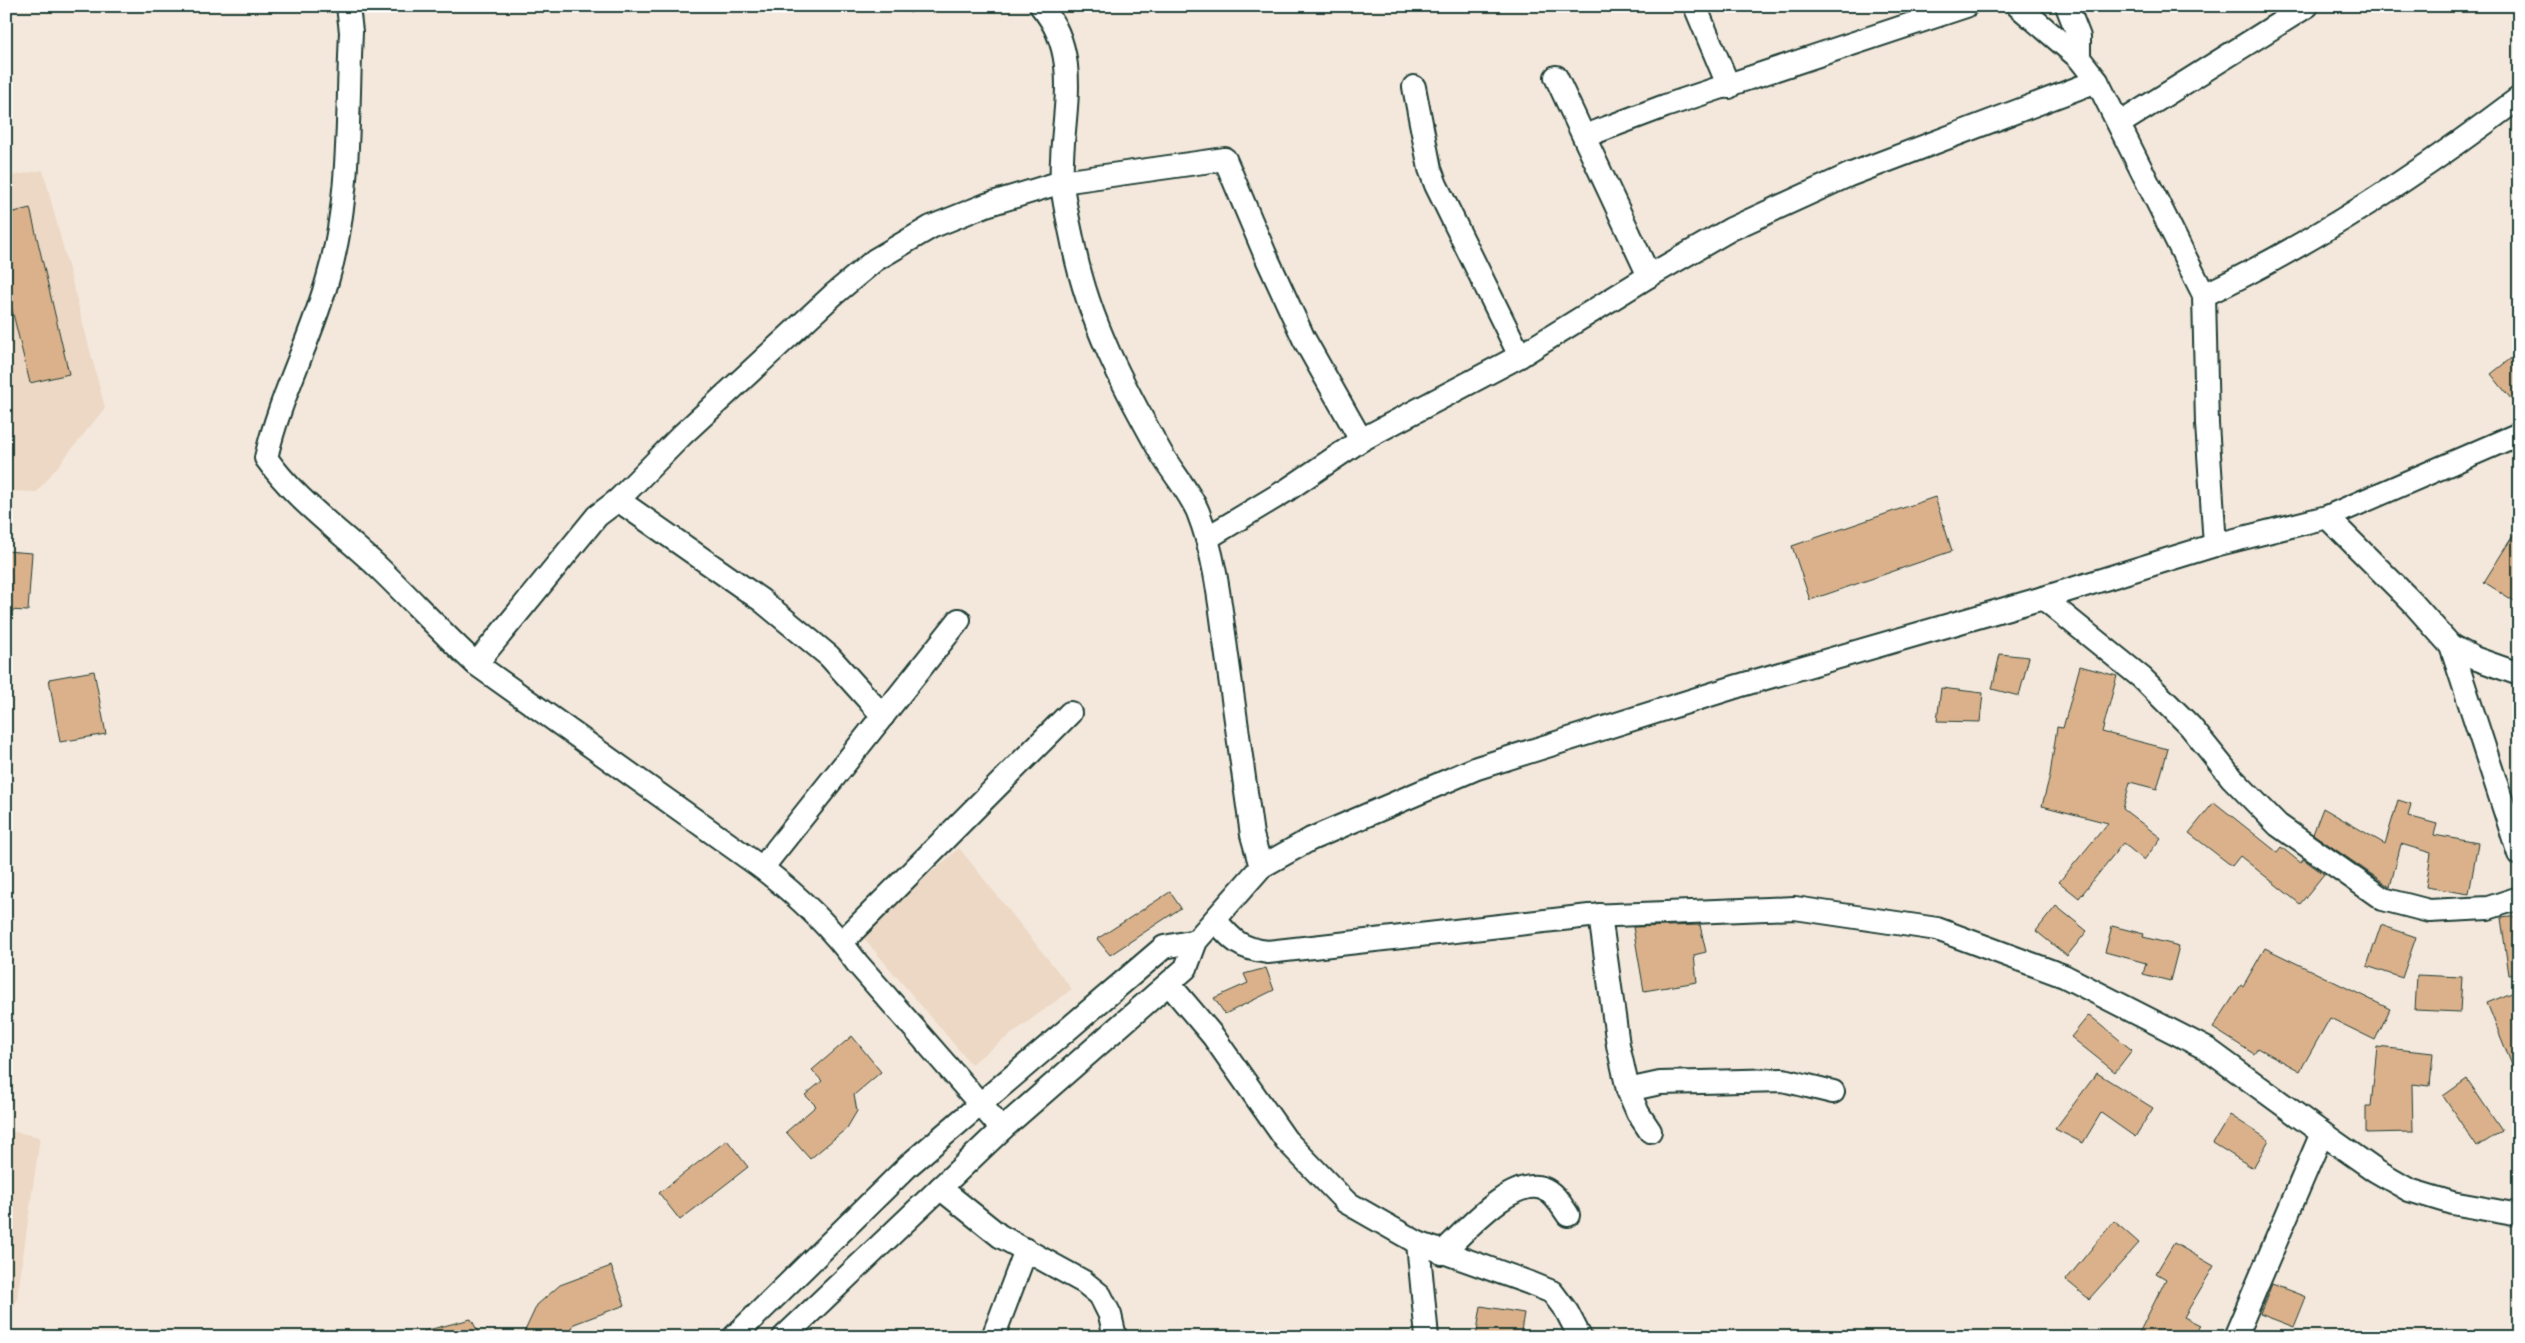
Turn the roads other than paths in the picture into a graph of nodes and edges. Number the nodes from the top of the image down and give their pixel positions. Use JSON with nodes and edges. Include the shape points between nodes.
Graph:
{"nodes":[{"id":1,"x":348,"y":6,"type":"edge"},
{"id":2,"x":1041,"y":6,"type":"edge"},
{"id":3,"x":1695,"y":6,"type":"edge"},
{"id":4,"x":1966,"y":6,"type":"edge"},
{"id":5,"x":2018,"y":6,"type":"edge"},
{"id":6,"x":2067,"y":6,"type":"edge"},
{"id":7,"x":2307,"y":6,"type":"edge"},
{"id":8,"x":2079,"y":58,"type":"junction"},
{"id":9,"x":1556,"y":77,"type":"dead end"},
{"id":10,"x":2097,"y":82,"type":"junction"},
{"id":11,"x":1414,"y":86,"type":"dead end"},
{"id":12,"x":1729,"y":86,"type":"junction"},
{"id":13,"x":2519,"y":98,"type":"edge"},
{"id":14,"x":2119,"y":124,"type":"junction"},
{"id":15,"x":1585,"y":136,"type":"junction"},
{"id":16,"x":1062,"y":182,"type":"junction"},
{"id":17,"x":1649,"y":276,"type":"junction"},
{"id":18,"x":2204,"y":295,"type":"junction"},
{"id":19,"x":1520,"y":356,"type":"junction"},
{"id":20,"x":2519,"y":434,"type":"edge"},
{"id":21,"x":1361,"y":440,"type":"junction"},
{"id":22,"x":618,"y":500,"type":"junction"},
{"id":23,"x":2327,"y":517,"type":"junction"},
{"id":24,"x":1207,"y":538,"type":"junction"},
{"id":25,"x":2215,"y":545,"type":"junction"},
{"id":26,"x":2043,"y":598,"type":"junction"},
{"id":27,"x":959,"y":620,"type":"dead end"},
{"id":28,"x":2451,"y":646,"type":"junction"},
{"id":29,"x":476,"y":664,"type":"junction"},
{"id":30,"x":2519,"y":674,"type":"edge"},
{"id":31,"x":1070,"y":713,"type":"dead end"},
{"id":32,"x":883,"y":716,"type":"junction"},
{"id":33,"x":2519,"y":854,"type":"edge"},
{"id":34,"x":1261,"y":867,"type":"junction"},
{"id":35,"x":762,"y":868,"type":"junction"},
{"id":36,"x":2519,"y":898,"type":"edge"},
{"id":37,"x":1600,"y":916,"type":"junction"},
{"id":38,"x":1216,"y":921,"type":"junction"},
{"id":39,"x":1196,"y":941,"type":"junction"},
{"id":40,"x":842,"y":942,"type":"junction"},
{"id":41,"x":1169,"y":984,"type":"junction"},
{"id":42,"x":1628,"y":1090,"type":"junction"},
{"id":43,"x":1833,"y":1092,"type":"dead end"},
{"id":44,"x":980,"y":1105,"type":"junction"},
{"id":45,"x":1002,"y":1129,"type":"junction"},
{"id":46,"x":1650,"y":1131,"type":"dead end"},
{"id":47,"x":2322,"y":1133,"type":"junction"},
{"id":48,"x":940,"y":1188,"type":"junction"},
{"id":49,"x":1568,"y":1215,"type":"dead end"},
{"id":50,"x":2519,"y":1215,"type":"edge"},
{"id":51,"x":1418,"y":1243,"type":"junction"},
{"id":52,"x":1026,"y":1250,"type":"junction"},
{"id":53,"x":1442,"y":1253,"type":"junction"},
{"id":54,"x":734,"y":1337,"type":"edge"},
{"id":55,"x":784,"y":1337,"type":"edge"},
{"id":56,"x":993,"y":1337,"type":"edge"},
{"id":57,"x":1115,"y":1337,"type":"edge"},
{"id":58,"x":1427,"y":1337,"type":"edge"},
{"id":59,"x":1580,"y":1337,"type":"edge"},
{"id":60,"x":2236,"y":1337,"type":"edge"}],
"edges":[{"from":1,"to":29,"type":"street","via":[[351,32],[342,208],[329,278],[278,410],[266,458],[280,478],[381,570],[441,633]]},
{"from":2,"to":16,"type":"street","via":[[1053,21],[1063,47],[1068,94]]},
{"from":3,"to":12,"type":"street"},
{"from":4,"to":12,"type":"street"},
{"from":5,"to":8,"type":"street"},
{"from":6,"to":8,"type":"street","via":[[2080,37]]},
{"from":7,"to":14,"type":"street"},
{"from":8,"to":10,"type":"street"},
{"from":9,"to":15,"type":"street"},
{"from":10,"to":14,"type":"street"},
{"from":10,"to":17,"type":"street","via":[[1849,175],[1731,229]]},
{"from":11,"to":19,"type":"street","via":[[1436,185]]},
{"from":12,"to":15,"type":"street"},
{"from":13,"to":18,"type":"street","via":[[2438,159],[2297,247]]},
{"from":14,"to":18,"type":"street"},
{"from":15,"to":17,"type":"street"},
{"from":16,"to":21,"type":"street","via":[[1225,159],[1304,339]]},
{"from":16,"to":22,"type":"street","via":[[931,227],[875,260],[682,434]]},
{"from":16,"to":24,"type":"street","via":[[1076,256],[1096,328],[1170,470],[1196,509]]},
{"from":17,"to":19,"type":"street"},
{"from":18,"to":25,"type":"street","via":[[2207,424]]},
{"from":19,"to":21,"type":"street"},
{"from":20,"to":23,"type":"street"},
{"from":21,"to":24,"type":"street"},
{"from":22,"to":29,"type":"street","via":[[597,516]]},
{"from":22,"to":32,"type":"street","via":[[761,600],[829,656]]},
{"from":23,"to":25,"type":"street"},
{"from":23,"to":28,"type":"street"},
{"from":24,"to":34,"type":"street","via":[[1219,595],[1252,835]]},
{"from":25,"to":26,"type":"street"},
{"from":26,"to":34,"type":"street","via":[[1738,686],[1477,768],[1311,839]]},
{"from":26,"to":36,"type":"street","via":[[2142,678],[2190,726],[2232,778],[2278,825],[2383,899],[2429,911],[2488,908]]},
{"from":27,"to":32,"type":"street"},
{"from":28,"to":30,"type":"street"},
{"from":28,"to":33,"type":"street"},
{"from":29,"to":35,"type":"street"},
{"from":31,"to":40,"type":"street"},
{"from":32,"to":35,"type":"street"},
{"from":34,"to":38,"type":"street"},
{"from":35,"to":40,"type":"street","via":[[796,894]]},
{"from":37,"to":38,"type":"street","via":[[1268,952],[1250,950],[1232,940]]},
{"from":37,"to":42,"type":"street","via":[[1618,1045]]},
{"from":37,"to":47,"type":"street","via":[[1795,908],[1937,929],[2064,976],[2207,1048]]},
{"from":38,"to":39,"type":"street"},
{"from":39,"to":41,"type":"street","via":[[1186,968]]},
{"from":39,"to":44,"type":"street","via":[[1164,947]]},
{"from":40,"to":44,"type":"street"},
{"from":41,"to":45,"type":"street"},
{"from":41,"to":51,"type":"street","via":[[1213,1036],[1286,1140],[1346,1202]]},
{"from":42,"to":43,"type":"street","via":[[1660,1083],[1784,1080]]},
{"from":42,"to":46,"type":"street"},
{"from":44,"to":45,"type":"street"},
{"from":44,"to":54,"type":"street","via":[[909,1165]]},
{"from":45,"to":48,"type":"street"},
{"from":47,"to":50,"type":"street","via":[[2409,1190],[2452,1203]]},
{"from":47,"to":60,"type":"street"},
{"from":48,"to":52,"type":"street","via":[[1000,1236]]},
{"from":48,"to":55,"type":"street"},
{"from":49,"to":53,"type":"street","via":[[1556,1198],[1544,1189],[1515,1190],[1499,1200]]},
{"from":51,"to":53,"type":"street"},
{"from":51,"to":58,"type":"street"},
{"from":52,"to":56,"type":"street"},
{"from":52,"to":57,"type":"street","via":[[1084,1282],[1100,1295],[1110,1315]]},
{"from":53,"to":59,"type":"street","via":[[1552,1292]]}]}
